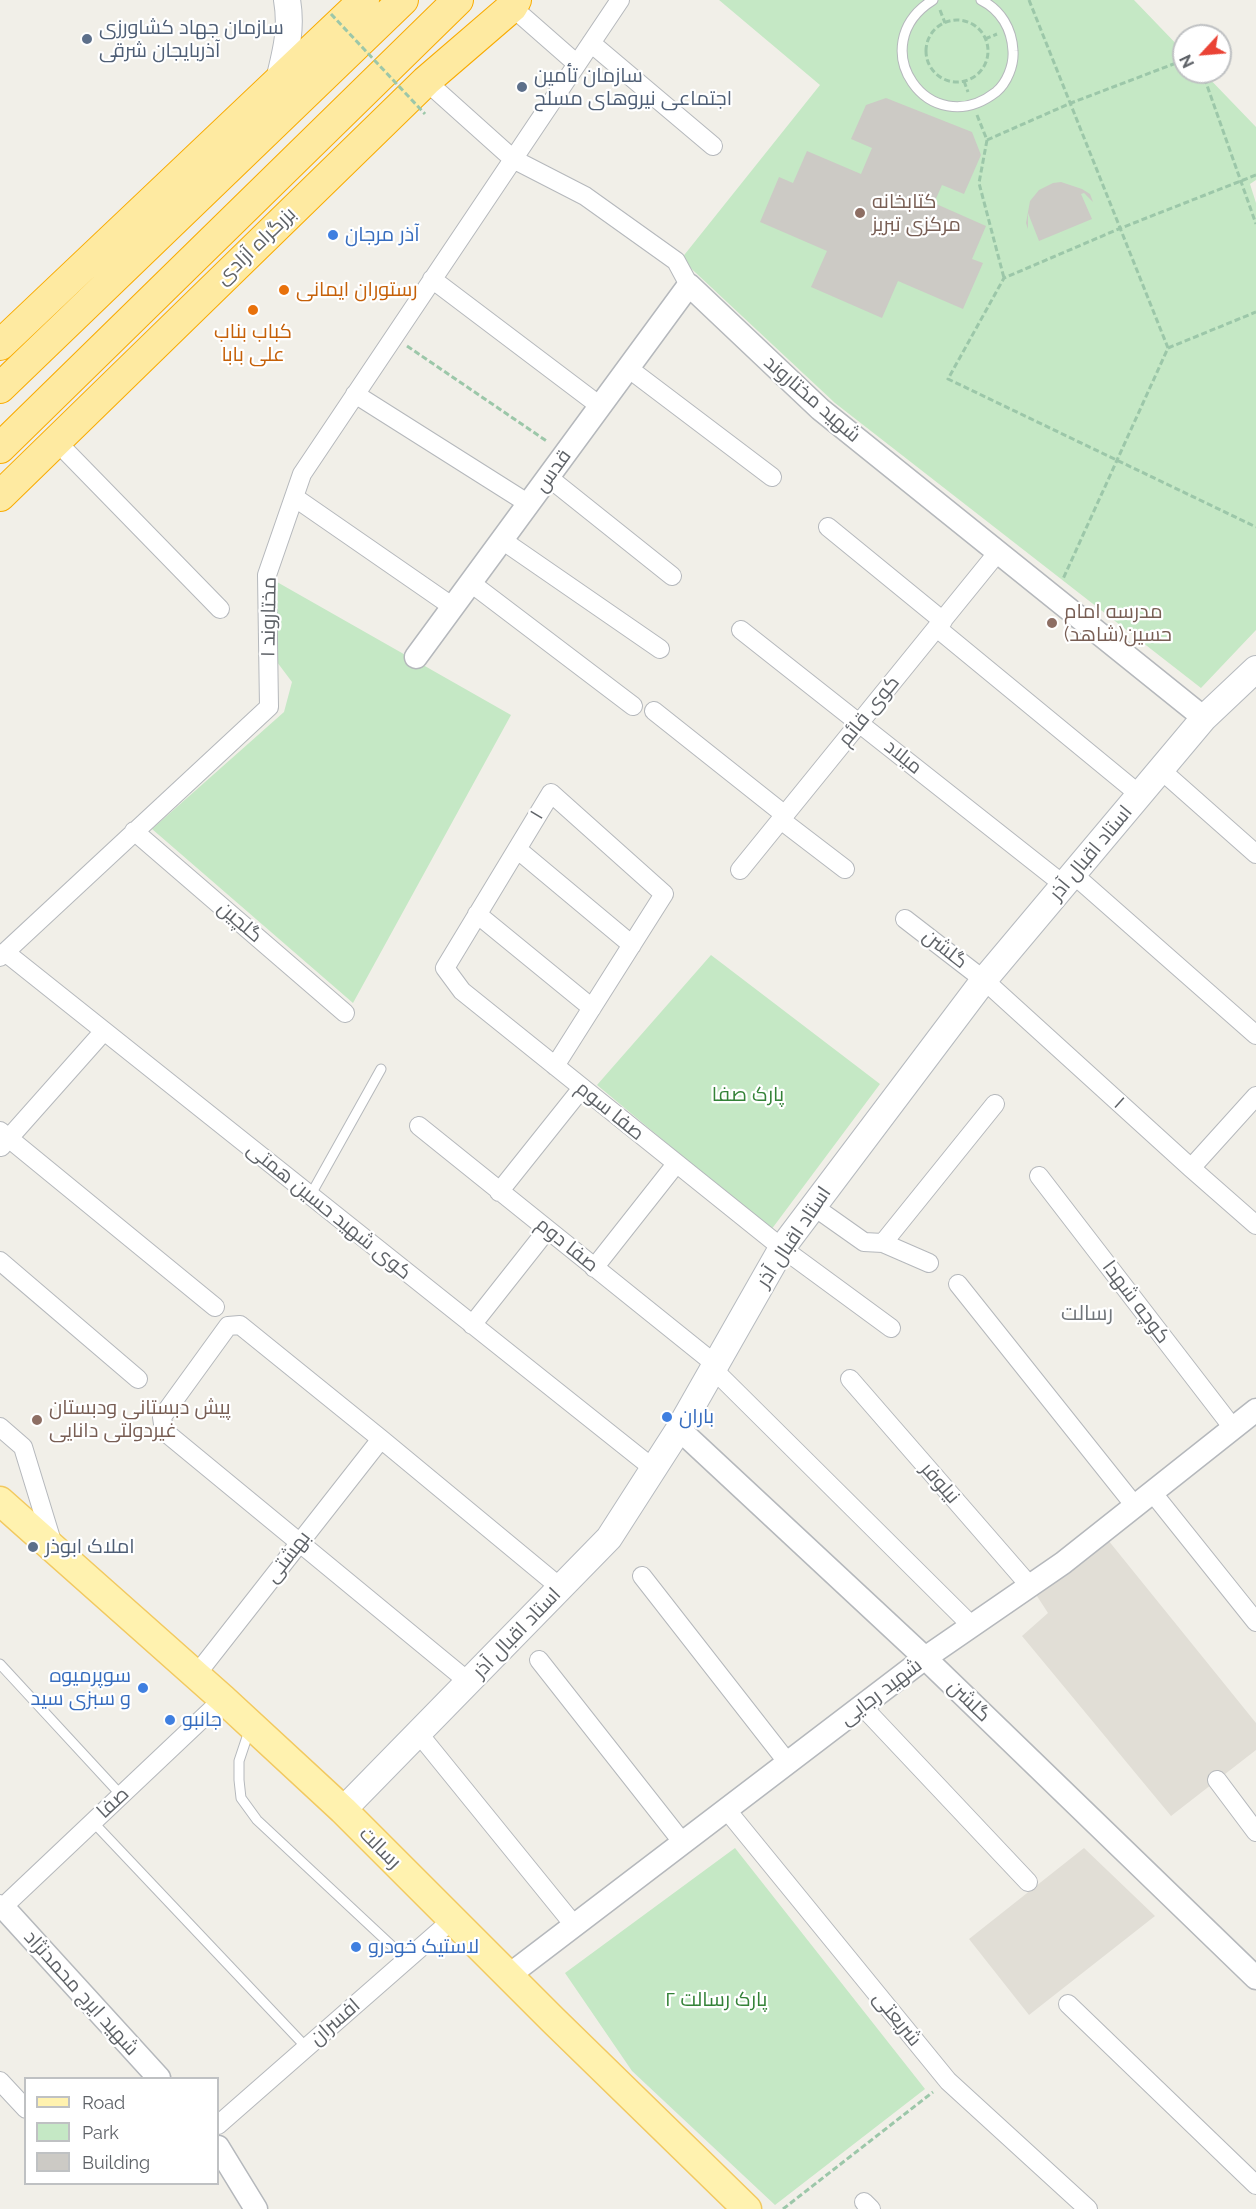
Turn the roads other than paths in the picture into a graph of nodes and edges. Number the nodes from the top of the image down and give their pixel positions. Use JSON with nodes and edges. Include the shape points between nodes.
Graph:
{"nodes":[{"id":1,"x":287,"y":0,"type":"edge"},
{"id":2,"x":364,"y":0,"type":"edge"},
{"id":3,"x":404,"y":0,"type":"edge"},
{"id":4,"x":458,"y":0,"type":"edge"},
{"id":5,"x":620,"y":0,"type":"edge"},
{"id":6,"x":933,"y":0,"type":"edge"},
{"id":7,"x":981,"y":0,"type":"edge"},
{"id":8,"x":514,"y":3,"type":"edge"},
{"id":9,"x":591,"y":44,"type":"junction"},
{"id":10,"x":577,"y":64,"type":"junction"},
{"id":11,"x":279,"y":80,"type":"junction"},
{"id":12,"x":426,"y":81,"type":"junction"},
{"id":13,"x":713,"y":146,"type":"dead end"},
{"id":14,"x":513,"y":159,"type":"junction"},
{"id":15,"x":432,"y":279,"type":"junction"},
{"id":16,"x":689,"y":285,"type":"junction"},
{"id":17,"x":0,"y":345,"type":"edge"},
{"id":18,"x":628,"y":368,"type":"junction"},
{"id":19,"x":0,"y":388,"type":"edge"},
{"id":20,"x":355,"y":394,"type":"junction"},
{"id":21,"x":600,"y":406,"type":"junction"},
{"id":22,"x":56,"y":441,"type":"junction"},
{"id":23,"x":0,"y":448,"type":"edge"},
{"id":24,"x":548,"y":477,"type":"junction"},
{"id":25,"x":772,"y":477,"type":"dead end"},
{"id":26,"x":0,"y":496,"type":"edge"},
{"id":27,"x":294,"y":497,"type":"junction"},
{"id":28,"x":529,"y":504,"type":"junction"},
{"id":29,"x":828,"y":527,"type":"dead end"},
{"id":30,"x":502,"y":540,"type":"junction"},
{"id":31,"x":998,"y":552,"type":"junction"},
{"id":32,"x":672,"y":576,"type":"dead end"},
{"id":33,"x":471,"y":583,"type":"junction"},
{"id":34,"x":453,"y":607,"type":"junction"},
{"id":35,"x":220,"y":609,"type":"dead end"},
{"id":36,"x":940,"y":624,"type":"junction"},
{"id":37,"x":741,"y":630,"type":"dead end"},
{"id":38,"x":660,"y":649,"type":"dead end"},
{"id":39,"x":416,"y":657,"type":"dead end"},
{"id":40,"x":1253,"y":678,"type":"edge"},
{"id":41,"x":633,"y":706,"type":"dead end"},
{"id":42,"x":654,"y":711,"type":"dead end"},
{"id":43,"x":1204,"y":718,"type":"junction"},
{"id":44,"x":859,"y":722,"type":"junction"},
{"id":45,"x":1161,"y":770,"type":"junction"},
{"id":46,"x":1140,"y":795,"type":"junction"},
{"id":47,"x":783,"y":817,"type":"junction"},
{"id":48,"x":134,"y":831,"type":"junction"},
{"id":49,"x":517,"y":849,"type":"junction"},
{"id":50,"x":1256,"y":854,"type":"edge"},
{"id":51,"x":845,"y":869,"type":"dead end"},
{"id":52,"x":740,"y":870,"type":"dead end"},
{"id":53,"x":1068,"y":880,"type":"junction"},
{"id":54,"x":477,"y":914,"type":"junction"},
{"id":55,"x":905,"y":919,"type":"dead end"},
{"id":56,"x":632,"y":945,"type":"junction"},
{"id":57,"x":2,"y":954,"type":"edge"},
{"id":58,"x":445,"y":968,"type":"joint"},
{"id":59,"x":984,"y":980,"type":"junction"},
{"id":60,"x":592,"y":1008,"type":"junction"},
{"id":61,"x":345,"y":1013,"type":"dead end"},
{"id":62,"x":104,"y":1031,"type":"junction"},
{"id":63,"x":1256,"y":1035,"type":"edge"},
{"id":64,"x":555,"y":1066,"type":"junction"},
{"id":65,"x":381,"y":1069,"type":"dead end"},
{"id":66,"x":582,"y":1088,"type":"junction"},
{"id":67,"x":1256,"y":1095,"type":"edge"},
{"id":68,"x":995,"y":1104,"type":"dead end"},
{"id":69,"x":419,"y":1126,"type":"dead end"},
{"id":70,"x":3,"y":1139,"type":"edge"},
{"id":71,"x":676,"y":1164,"type":"junction"},
{"id":72,"x":1191,"y":1168,"type":"junction"},
{"id":73,"x":1040,"y":1176,"type":"dead end"},
{"id":74,"x":500,"y":1192,"type":"junction"},
{"id":75,"x":310,"y":1196,"type":"junction"},
{"id":76,"x":813,"y":1206,"type":"junction"},
{"id":77,"x":1256,"y":1225,"type":"edge"},
{"id":78,"x":548,"y":1230,"type":"junction"},
{"id":79,"x":883,"y":1243,"type":"junction"},
{"id":80,"x":782,"y":1248,"type":"junction"},
{"id":81,"x":0,"y":1261,"type":"edge"},
{"id":82,"x":929,"y":1263,"type":"dead end"},
{"id":83,"x":594,"y":1268,"type":"junction"},
{"id":84,"x":958,"y":1284,"type":"dead end"},
{"id":85,"x":215,"y":1307,"type":"dead end"},
{"id":86,"x":472,"y":1325,"type":"junction"},
{"id":87,"x":891,"y":1328,"type":"dead end"},
{"id":88,"x":714,"y":1367,"type":"junction"},
{"id":89,"x":138,"y":1379,"type":"dead end"},
{"id":90,"x":850,"y":1380,"type":"dead end"},
{"id":91,"x":1256,"y":1410,"type":"edge"},
{"id":92,"x":0,"y":1427,"type":"edge"},
{"id":93,"x":1233,"y":1428,"type":"junction"},
{"id":94,"x":679,"y":1429,"type":"junction"},
{"id":95,"x":381,"y":1439,"type":"junction"},
{"id":96,"x":654,"y":1469,"type":"junction"},
{"id":97,"x":1144,"y":1499,"type":"junction"},
{"id":98,"x":0,"y":1501,"type":"edge"},
{"id":99,"x":298,"y":1544,"type":"junction"},
{"id":100,"x":53,"y":1547,"type":"junction"},
{"id":101,"x":642,"y":1576,"type":"dead end"},
{"id":102,"x":1030,"y":1586,"type":"junction"},
{"id":103,"x":561,"y":1588,"type":"junction"},
{"id":104,"x":1256,"y":1622,"type":"edge"},
{"id":105,"x":972,"y":1626,"type":"junction"},
{"id":106,"x":925,"y":1658,"type":"junction"},
{"id":107,"x":539,"y":1660,"type":"dead end"},
{"id":108,"x":0,"y":1664,"type":"edge"},
{"id":109,"x":196,"y":1675,"type":"junction"},
{"id":110,"x":470,"y":1683,"type":"junction"},
{"id":111,"x":222,"y":1699,"type":"junction"},
{"id":112,"x":862,"y":1706,"type":"junction"},
{"id":113,"x":251,"y":1726,"type":"junction"},
{"id":114,"x":419,"y":1734,"type":"junction"},
{"id":115,"x":788,"y":1763,"type":"junction"},
{"id":116,"x":1217,"y":1780,"type":"dead end"},
{"id":117,"x":121,"y":1795,"type":"junction"},
{"id":118,"x":726,"y":1809,"type":"junction"},
{"id":119,"x":343,"y":1810,"type":"junction"},
{"id":120,"x":93,"y":1822,"type":"junction"},
{"id":121,"x":1256,"y":1832,"type":"edge"},
{"id":122,"x":683,"y":1843,"type":"junction"},
{"id":123,"x":1028,"y":1882,"type":"dead end"},
{"id":124,"x":1,"y":1906,"type":"edge"},
{"id":125,"x":452,"y":1920,"type":"junction"},
{"id":126,"x":574,"y":1925,"type":"junction"},
{"id":127,"x":407,"y":1960,"type":"junction"},
{"id":128,"x":508,"y":1976,"type":"junction"},
{"id":129,"x":1256,"y":1978,"type":"edge"},
{"id":130,"x":1068,"y":2004,"type":"dead end"},
{"id":131,"x":306,"y":2047,"type":"junction"},
{"id":132,"x":157,"y":2077,"type":"edge"},
{"id":133,"x":0,"y":2081,"type":"edge"},
{"id":134,"x":24,"y":2107,"type":"edge"},
{"id":135,"x":219,"y":2124,"type":"edge"},
{"id":136,"x":219,"y":2150,"type":"edge"},
{"id":137,"x":1256,"y":2185,"type":"edge"},
{"id":138,"x":256,"y":2209,"type":"edge"},
{"id":139,"x":747,"y":2209,"type":"edge"},
{"id":140,"x":1089,"y":2209,"type":"edge"}],
"edges":[{"from":1,"to":11,"type":"main road","via":[[291,21]]},
{"from":2,"to":11,"type":"highway"},
{"from":3,"to":19,"type":"highway"},
{"from":4,"to":23,"type":"highway","name":"بزرگراه آزادی"},
{"from":5,"to":9,"type":"street","name":"مختاروند ۱"},
{"from":6,"to":7,"type":"lane","via":[[908,22],[901,58],[917,90],[949,107],[984,101],[1010,73],[1012,35],[1004,18]]},
{"from":8,"to":10,"type":"street"},
{"from":8,"to":12,"type":"highway","name":"بزرگراه آزادی"},
{"from":9,"to":10,"type":"street","name":"مختاروند ۱"},
{"from":9,"to":13,"type":"street"},
{"from":10,"to":14,"type":"street","name":"مختاروند ۱"},
{"from":11,"to":17,"type":"highway"},
{"from":12,"to":14,"type":"street","name":"شهید مختاروند"},
{"from":12,"to":22,"type":"highway","name":"بزرگراه آزادی"},
{"from":14,"to":15,"type":"street","name":"مختاروند ۱"},
{"from":14,"to":16,"type":"street","name":"شهید مختاروند","via":[[585,196],[676,261]]},
{"from":15,"to":20,"type":"street","name":"مختاروند ۱"},
{"from":15,"to":21,"type":"street"},
{"from":16,"to":18,"type":"street","name":"قدس"},
{"from":16,"to":31,"type":"street","name":"شهید مختاروند","via":[[820,409]]},
{"from":18,"to":21,"type":"street","name":"قدس"},
{"from":18,"to":25,"type":"street"},
{"from":20,"to":27,"type":"street","name":"مختاروند ۱","via":[[302,474]]},
{"from":20,"to":28,"type":"street"},
{"from":21,"to":24,"type":"street","name":"قدس"},
{"from":22,"to":26,"type":"highway","name":"بزرگراه آزادی"},
{"from":22,"to":35,"type":"street"},
{"from":24,"to":28,"type":"street","name":"قدس"},
{"from":24,"to":32,"type":"street"},
{"from":27,"to":34,"type":"street"},
{"from":27,"to":48,"type":"street","name":"مختاروند ۱","via":[[267,575],[269,707]]},
{"from":28,"to":30,"type":"street","name":"قدس"},
{"from":29,"to":36,"type":"street"},
{"from":30,"to":33,"type":"street","name":"قدس"},
{"from":30,"to":38,"type":"street"},
{"from":31,"to":36,"type":"street","name":"کوی قائم"},
{"from":31,"to":43,"type":"street","name":"شهید مختاروند"},
{"from":33,"to":34,"type":"street","name":"قدس"},
{"from":33,"to":41,"type":"street"},
{"from":34,"to":39,"type":"street","name":"قدس"},
{"from":36,"to":44,"type":"street","name":"کوی قائم"},
{"from":36,"to":46,"type":"street"},
{"from":37,"to":44,"type":"street","name":"میلاد"},
{"from":40,"to":43,"type":"main road","name":"استاد اقبال آذر"},
{"from":42,"to":47,"type":"street"},
{"from":43,"to":45,"type":"main road","name":"استاد اقبال آذر"},
{"from":44,"to":47,"type":"street","name":"کوی قائم"},
{"from":44,"to":53,"type":"street","name":"میلاد"},
{"from":45,"to":46,"type":"main road","name":"استاد اقبال آذر"},
{"from":45,"to":50,"type":"street"},
{"from":46,"to":53,"type":"main road","name":"استاد اقبال آذر"},
{"from":47,"to":51,"type":"street"},
{"from":47,"to":52,"type":"street","name":"کوی قائم"},
{"from":48,"to":57,"type":"street","name":"مختاروند ۱"},
{"from":48,"to":61,"type":"street","name":"گلچین"},
{"from":49,"to":54,"type":"street","name":"۱"},
{"from":49,"to":56,"type":"street"},
{"from":49,"to":56,"type":"street","name":"۱","via":[[551,793],[664,894]]},
{"from":53,"to":59,"type":"main road","name":"استاد اقبال آذر"},
{"from":53,"to":63,"type":"street","name":"میلاد"},
{"from":54,"to":58,"type":"street","name":"۱"},
{"from":54,"to":60,"type":"street"},
{"from":55,"to":59,"type":"street","name":"گلشن"},
{"from":56,"to":60,"type":"street"},
{"from":57,"to":62,"type":"street","name":"کوی شهید حسین همتی"},
{"from":58,"to":64,"type":"street","name":"صفا سوم","via":[[462,991]]},
{"from":59,"to":72,"type":"street","name":"۱"},
{"from":59,"to":76,"type":"main road","name":"استاد اقبال آذر"},
{"from":60,"to":64,"type":"street"},
{"from":62,"to":70,"type":"street"},
{"from":62,"to":75,"type":"street","name":"کوی شهید حسین همتی"},
{"from":64,"to":66,"type":"street","name":"صفا سوم"},
{"from":65,"to":75,"type":"lane"},
{"from":66,"to":71,"type":"street","name":"صفا سوم"},
{"from":66,"to":74,"type":"street"},
{"from":67,"to":72,"type":"street"},
{"from":68,"to":79,"type":"street"},
{"from":69,"to":74,"type":"street","name":"صفا دوم"},
{"from":70,"to":85,"type":"street"},
{"from":71,"to":80,"type":"street","name":"صفا سوم"},
{"from":71,"to":83,"type":"street"},
{"from":72,"to":77,"type":"street","name":"۱"},
{"from":73,"to":93,"type":"street","name":"کوچه شهدا"},
{"from":74,"to":78,"type":"street","name":"صفا دوم"},
{"from":75,"to":86,"type":"street","name":"کوی شهید حسین همتی"},
{"from":76,"to":79,"type":"street","via":[[864,1242]]},
{"from":76,"to":80,"type":"main road","name":"استاد اقبال آذر"},
{"from":78,"to":83,"type":"street","name":"صفا دوم"},
{"from":78,"to":86,"type":"street"},
{"from":79,"to":82,"type":"street"},
{"from":80,"to":87,"type":"street","name":"صفا سوم"},
{"from":80,"to":88,"type":"main road","name":"استاد اقبال آذر"},
{"from":81,"to":89,"type":"street"},
{"from":83,"to":88,"type":"street","name":"صفا دوم"},
{"from":84,"to":97,"type":"street"},
{"from":86,"to":96,"type":"street","name":"کوی شهید حسین همتی"},
{"from":88,"to":94,"type":"main road","name":"استاد اقبال آذر"},
{"from":88,"to":105,"type":"street","name":"صفا دوم"},
{"from":90,"to":102,"type":"street","name":"نیلوفر"},
{"from":91,"to":93,"type":"street","name":"شهید رجایی"},
{"from":92,"to":100,"type":"street","via":[[23,1447]]},
{"from":93,"to":97,"type":"street","name":"شهید رجایی"},
{"from":94,"to":96,"type":"main road","name":"استاد اقبال آذر"},
{"from":94,"to":106,"type":"street","name":"گلشن"},
{"from":95,"to":99,"type":"street","name":"بهشتی"},
{"from":95,"to":99,"type":"street","via":[[240,1325],[228,1326],[162,1417],[164,1431]]},
{"from":95,"to":103,"type":"street"},
{"from":96,"to":103,"type":"main road","name":"استاد اقبال آذر","via":[[609,1538]]},
{"from":97,"to":102,"type":"street","name":"شهید رجایی"},
{"from":97,"to":104,"type":"street"},
{"from":98,"to":100,"type":"main road","name":"رسالت"},
{"from":99,"to":109,"type":"street","name":"بهشتی"},
{"from":99,"to":110,"type":"street"},
{"from":100,"to":109,"type":"main road","name":"رسالت"},
{"from":101,"to":115,"type":"street"},
{"from":102,"to":105,"type":"street","name":"شهید رجایی"},
{"from":103,"to":110,"type":"main road","name":"استاد اقبال آذر"},
{"from":105,"to":106,"type":"street","name":"شهید رجایی"},
{"from":106,"to":112,"type":"street","name":"شهید رجایی"},
{"from":106,"to":129,"type":"street","name":"گلشن"},
{"from":107,"to":122,"type":"street"},
{"from":108,"to":117,"type":"lane"},
{"from":109,"to":111,"type":"main road","name":"رسالت"},
{"from":110,"to":114,"type":"main road","name":"استاد اقبال آذر"},
{"from":111,"to":113,"type":"main road","name":"رسالت"},
{"from":111,"to":117,"type":"street","name":"صفا"},
{"from":112,"to":115,"type":"street","name":"شهید رجایی"},
{"from":112,"to":123,"type":"street"},
{"from":113,"to":119,"type":"main road","name":"رسالت"},
{"from":113,"to":127,"type":"lane","via":[[239,1761],[241,1798],[256,1820]]},
{"from":114,"to":119,"type":"main road","name":"استاد اقبال آذر"},
{"from":114,"to":126,"type":"street"},
{"from":115,"to":118,"type":"street","name":"شهید رجایی"},
{"from":116,"to":121,"type":"street"},
{"from":117,"to":120,"type":"street","name":"صفا"},
{"from":118,"to":122,"type":"street","name":"شهید رجایی"},
{"from":118,"to":140,"type":"street","name":"شریعتی","via":[[948,2081]]},
{"from":119,"to":125,"type":"main road","name":"رسالت"},
{"from":120,"to":124,"type":"street","name":"صفا"},
{"from":120,"to":131,"type":"lane"},
{"from":122,"to":126,"type":"street","name":"شهید رجایی"},
{"from":124,"to":132,"type":"street","name":"شهید ایرج محمدنژاد"},
{"from":125,"to":127,"type":"street","name":"افسران"},
{"from":125,"to":128,"type":"main road","name":"رسالت"},
{"from":126,"to":128,"type":"street","name":"شهید رجایی"},
{"from":127,"to":131,"type":"street","name":"افسران"},
{"from":128,"to":139,"type":"main road","name":"رسالت"},
{"from":130,"to":137,"type":"street"},
{"from":131,"to":135,"type":"street","name":"افسران"},
{"from":133,"to":134,"type":"street"},
{"from":136,"to":138,"type":"street"}]}
